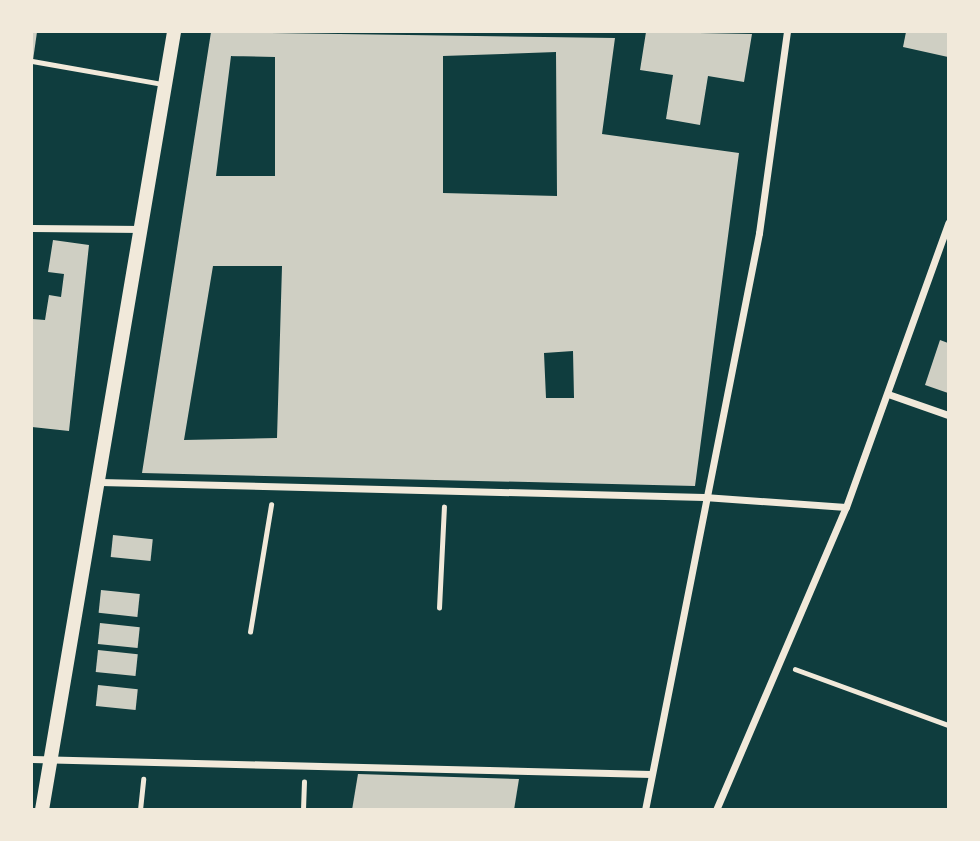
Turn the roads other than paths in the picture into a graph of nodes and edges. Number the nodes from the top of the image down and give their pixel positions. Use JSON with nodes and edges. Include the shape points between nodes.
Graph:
{"nodes":[{"id":1,"x":174,"y":32,"type":"edge"},
{"id":2,"x":787,"y":32,"type":"edge"},
{"id":3,"x":32,"y":61,"type":"edge"},
{"id":4,"x":165,"y":84,"type":"junction"},
{"id":5,"x":948,"y":223,"type":"edge"},
{"id":6,"x":32,"y":228,"type":"edge"},
{"id":7,"x":142,"y":229,"type":"junction"},
{"id":8,"x":888,"y":394,"type":"junction"},
{"id":9,"x":948,"y":415,"type":"edge"},
{"id":10,"x":100,"y":482,"type":"junction"},
{"id":11,"x":704,"y":497,"type":"junction"},
{"id":12,"x":846,"y":507,"type":"junction"},
{"id":13,"x":32,"y":759,"type":"edge"},
{"id":14,"x":51,"y":759,"type":"junction"},
{"id":15,"x":652,"y":774,"type":"junction"},
{"id":16,"x":42,"y":810,"type":"edge"},
{"id":17,"x":645,"y":810,"type":"edge"},
{"id":18,"x":716,"y":810,"type":"edge"}],
"edges":[{"from":1,"to":4,"type":"main road"},
{"from":2,"to":11,"type":"street","via":[[760,233]]},
{"from":3,"to":4,"type":"lane"},
{"from":4,"to":7,"type":"main road"},
{"from":5,"to":8,"type":"street"},
{"from":6,"to":7,"type":"street"},
{"from":7,"to":10,"type":"main road"},
{"from":8,"to":9,"type":"street"},
{"from":8,"to":12,"type":"street"},
{"from":10,"to":11,"type":"street"},
{"from":10,"to":14,"type":"main road"},
{"from":11,"to":12,"type":"street"},
{"from":11,"to":15,"type":"street"},
{"from":12,"to":18,"type":"street"},
{"from":13,"to":14,"type":"street"},
{"from":14,"to":15,"type":"street"},
{"from":14,"to":16,"type":"main road"},
{"from":15,"to":17,"type":"street"}]}
